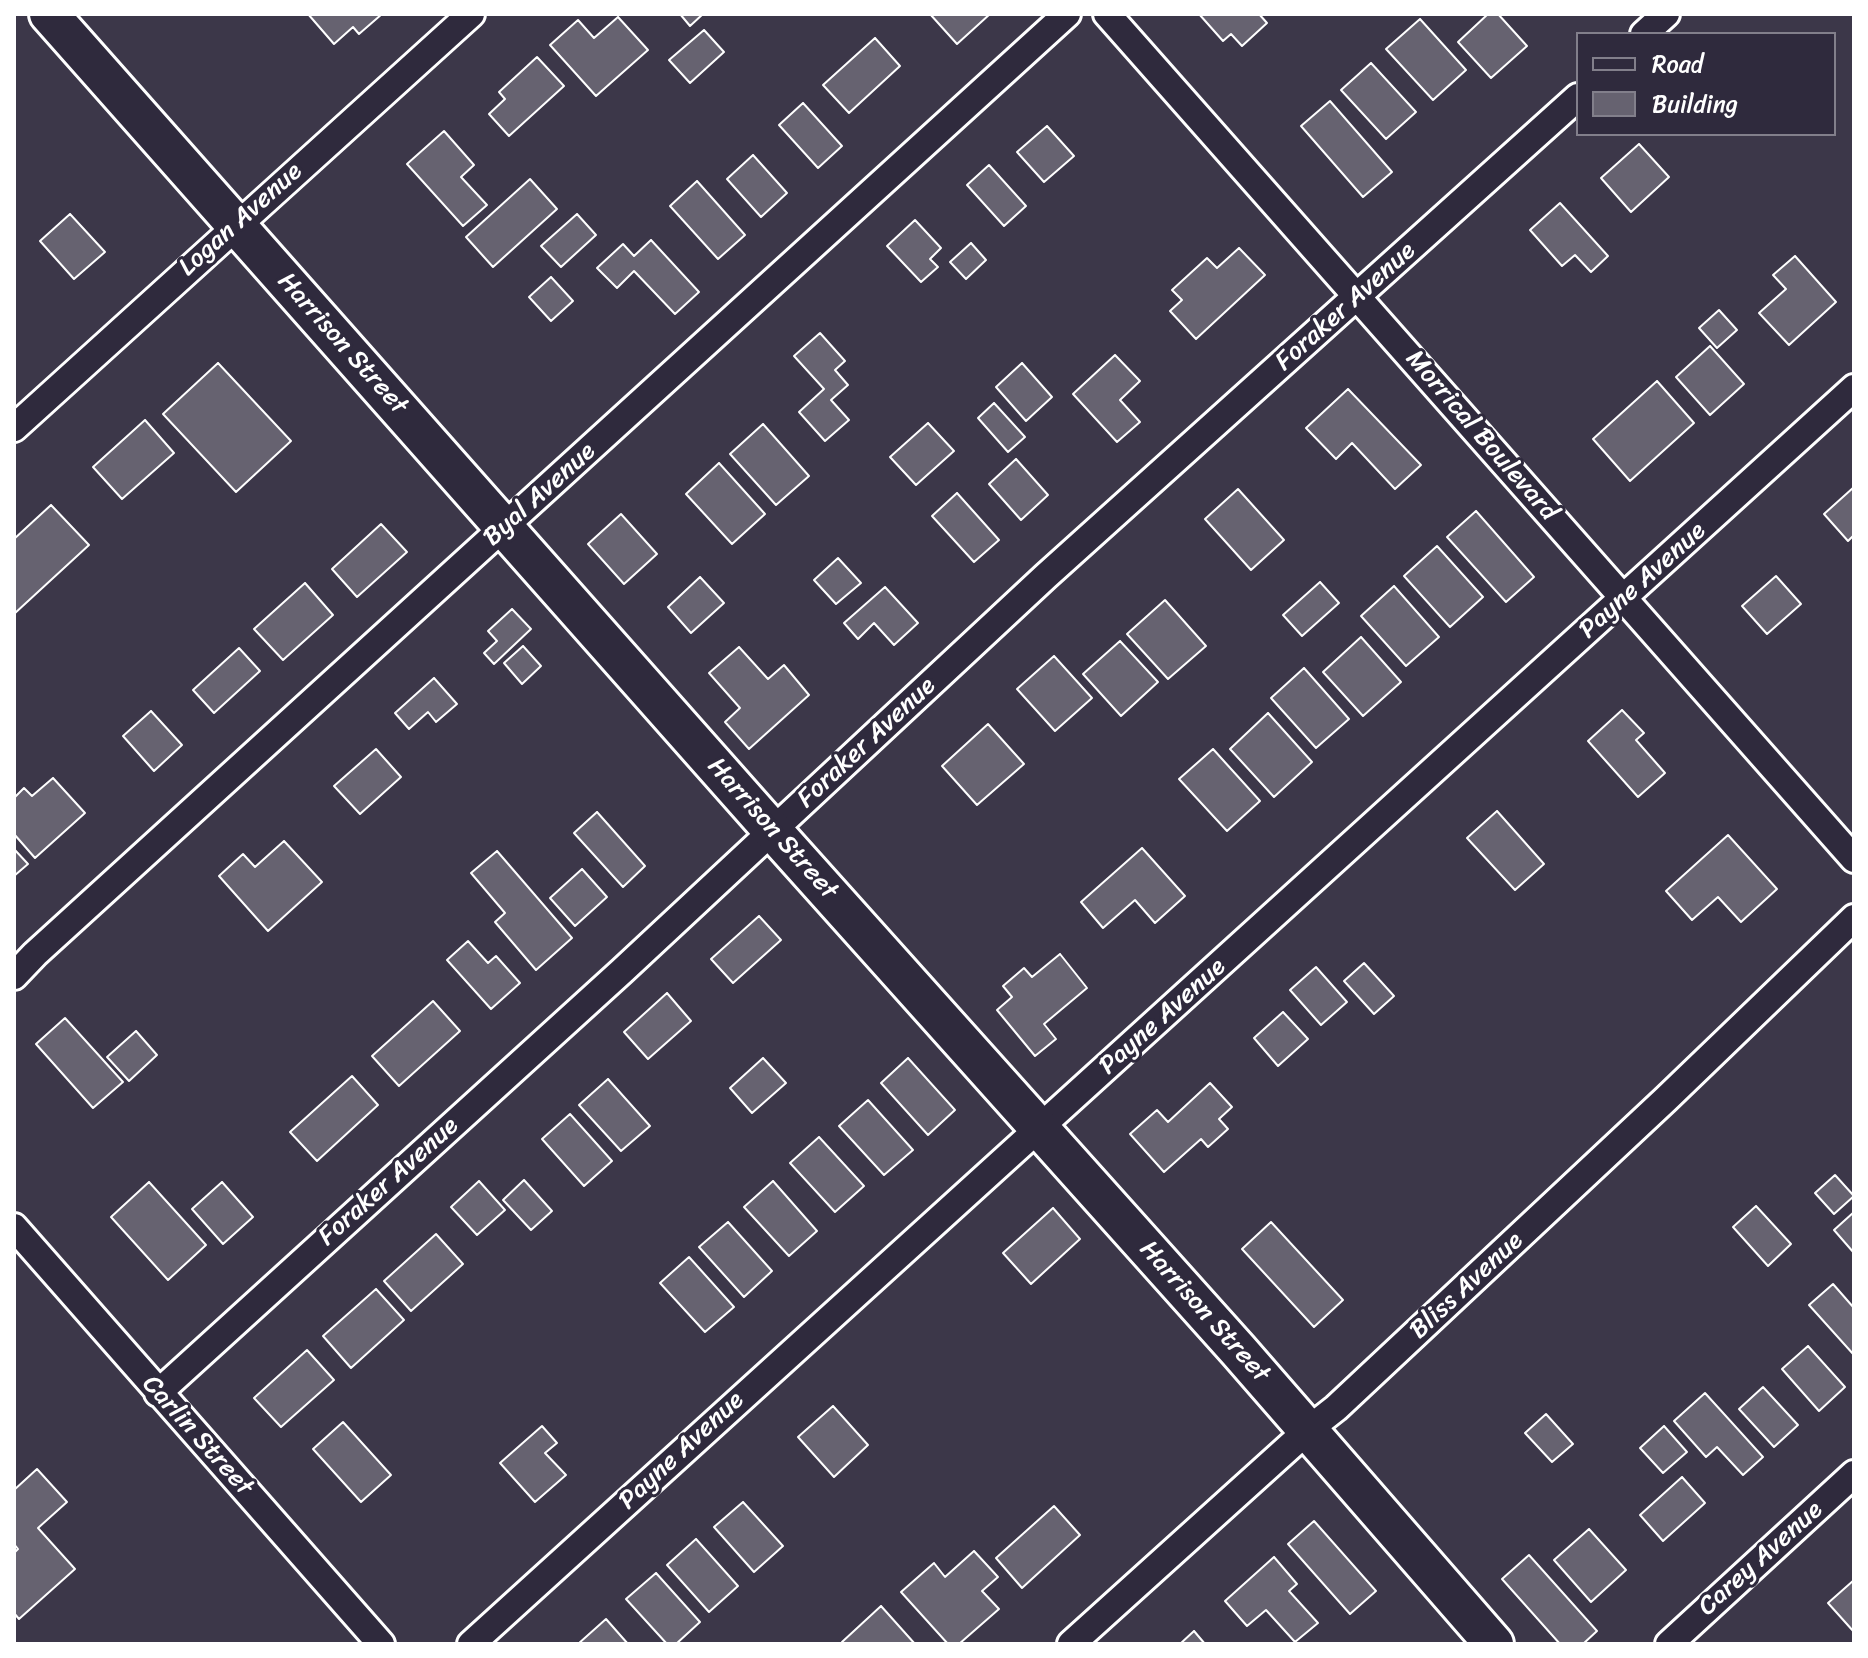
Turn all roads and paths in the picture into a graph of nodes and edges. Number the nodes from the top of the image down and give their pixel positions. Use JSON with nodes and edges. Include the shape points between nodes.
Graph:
{"nodes":[{"id":1,"x":471,"y":14,"type":"edge"},
{"id":2,"x":1067,"y":14,"type":"edge"},
{"id":3,"x":1107,"y":14,"type":"edge"},
{"id":4,"x":1666,"y":14,"type":"edge"},
{"id":5,"x":53,"y":19,"type":"edge"},
{"id":6,"x":1646,"y":32,"type":"edge"},
{"id":7,"x":1576,"y":99,"type":"edge"},
{"id":8,"x":236,"y":225,"type":"junction"},
{"id":9,"x":1358,"y":296,"type":"junction"},
{"id":10,"x":1854,"y":388,"type":"edge"},
{"id":11,"x":14,"y":428,"type":"edge"},
{"id":12,"x":504,"y":527,"type":"junction"},
{"id":13,"x":1624,"y":599,"type":"junction"},
{"id":14,"x":772,"y":830,"type":"junction"},
{"id":15,"x":1854,"y":859,"type":"edge"},
{"id":16,"x":1854,"y":918,"type":"edge"},
{"id":17,"x":14,"y":976,"type":"edge"},
{"id":18,"x":1040,"y":1128,"type":"junction"},
{"id":19,"x":14,"y":1227,"type":"edge"},
{"id":20,"x":158,"y":1393,"type":"junction"},
{"id":21,"x":1308,"y":1430,"type":"junction"},
{"id":22,"x":1854,"y":1474,"type":"edge"},
{"id":23,"x":381,"y":1644,"type":"edge"},
{"id":24,"x":471,"y":1644,"type":"edge"},
{"id":25,"x":1071,"y":1644,"type":"edge"},
{"id":26,"x":1494,"y":1644,"type":"edge"},
{"id":27,"x":1669,"y":1644,"type":"edge"}],
"edges":[{"from":1,"to":8,"type":"street","name":"Logan Avenue"},
{"from":2,"to":12,"type":"street","name":"Byal Avenue"},
{"from":3,"to":9,"type":"street","name":"Morrical Boulevard"},
{"from":4,"to":6,"type":"street"},
{"from":5,"to":8,"type":"street","name":"Harrison Street"},
{"from":7,"to":9,"type":"street","name":"Foraker Avenue"},
{"from":8,"to":11,"type":"street","name":"Logan Avenue"},
{"from":8,"to":12,"type":"street","name":"Harrison Street"},
{"from":9,"to":13,"type":"street","name":"Morrical Boulevard"},
{"from":9,"to":14,"type":"street","name":"Foraker Avenue"},
{"from":10,"to":13,"type":"street","name":"Payne Avenue"},
{"from":12,"to":14,"type":"street","name":"Harrison Street"},
{"from":12,"to":17,"type":"street","name":"Byal Avenue"},
{"from":13,"to":15,"type":"street","name":"Morrical Boulevard"},
{"from":13,"to":18,"type":"street","name":"Payne Avenue"},
{"from":14,"to":18,"type":"street","name":"Harrison Street"},
{"from":14,"to":20,"type":"street","name":"Foraker Avenue"},
{"from":16,"to":21,"type":"street","name":"Bliss Avenue"},
{"from":18,"to":21,"type":"street","name":"Harrison Street"},
{"from":18,"to":24,"type":"street","name":"Payne Avenue"},
{"from":19,"to":20,"type":"street","name":"Carlin Street"},
{"from":20,"to":23,"type":"street","name":"Carlin Street"},
{"from":21,"to":25,"type":"street","name":"Bliss Avenue"},
{"from":21,"to":26,"type":"street","name":"Harrison Street"},
{"from":22,"to":27,"type":"street","name":"Carey Avenue"}]}
